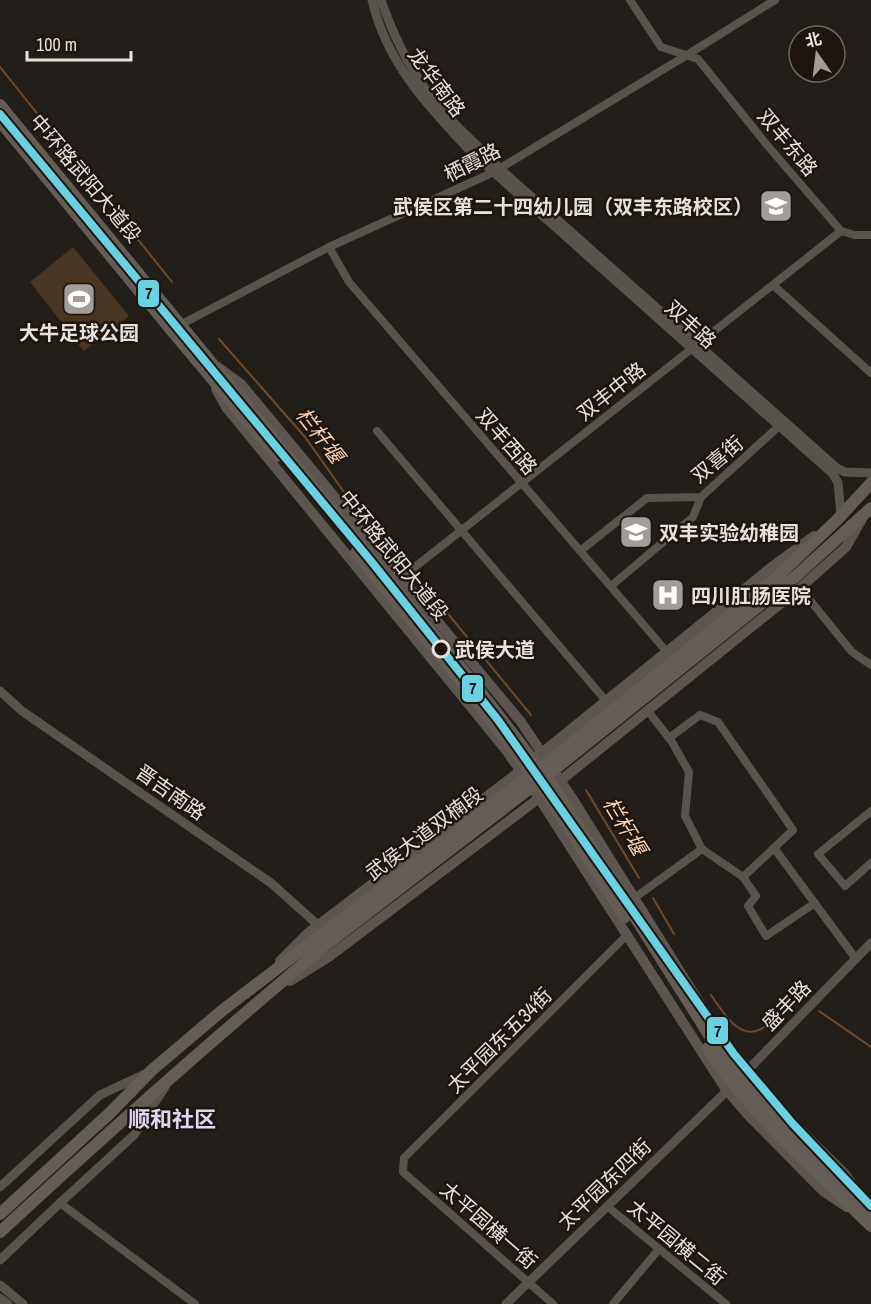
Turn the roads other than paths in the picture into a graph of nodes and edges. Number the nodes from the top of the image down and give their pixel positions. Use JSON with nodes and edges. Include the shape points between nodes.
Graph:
{"nodes":[{"id":1,"x":372,"y":0,"type":"edge"},
{"id":2,"x":381,"y":0,"type":"edge"},
{"id":3,"x":630,"y":0,"type":"edge"},
{"id":4,"x":775,"y":0,"type":"edge"},
{"id":5,"x":687,"y":55,"type":"junction"},
{"id":6,"x":0,"y":105,"type":"edge"},
{"id":7,"x":0,"y":121,"type":"edge"},
{"id":8,"x":496,"y":170,"type":"junction"},
{"id":9,"x":841,"y":231,"type":"junction"},
{"id":10,"x":871,"y":236,"type":"edge"},
{"id":11,"x":329,"y":248,"type":"junction"},
{"id":12,"x":773,"y":285,"type":"junction"},
{"id":13,"x":176,"y":327,"type":"junction"},
{"id":14,"x":695,"y":346,"type":"junction"},
{"id":15,"x":208,"y":366,"type":"junction"},
{"id":16,"x":871,"y":373,"type":"edge"},
{"id":17,"x":778,"y":427,"type":"junction"},
{"id":18,"x":377,"y":431,"type":"dead end"},
{"id":19,"x":871,"y":473,"type":"edge"},
{"id":20,"x":521,"y":483,"type":"junction"},
{"id":21,"x":871,"y":483,"type":"edge"},
{"id":22,"x":702,"y":497,"type":"junction"},
{"id":23,"x":868,"y":511,"type":"edge"},
{"id":24,"x":839,"y":518,"type":"junction"},
{"id":25,"x":461,"y":530,"type":"junction"},
{"id":26,"x":580,"y":551,"type":"junction"},
{"id":27,"x":400,"y":578,"type":"junction"},
{"id":28,"x":798,"y":583,"type":"junction"},
{"id":29,"x":611,"y":586,"type":"junction"},
{"id":30,"x":667,"y":652,"type":"junction"},
{"id":31,"x":871,"y":666,"type":"edge"},
{"id":32,"x":2,"y":696,"type":"edge"},
{"id":33,"x":606,"y":701,"type":"junction"},
{"id":34,"x":648,"y":711,"type":"junction"},
{"id":35,"x":669,"y":738,"type":"junction"},
{"id":36,"x":542,"y":753,"type":"junction"},
{"id":37,"x":520,"y":771,"type":"junction"},
{"id":38,"x":561,"y":781,"type":"junction"},
{"id":39,"x":539,"y":798,"type":"junction"},
{"id":40,"x":871,"y":811,"type":"edge"},
{"id":41,"x":774,"y":848,"type":"junction"},
{"id":42,"x":702,"y":849,"type":"junction"},
{"id":43,"x":871,"y":863,"type":"edge"},
{"id":44,"x":743,"y":878,"type":"junction"},
{"id":45,"x":633,"y":898,"type":"junction"},
{"id":46,"x":815,"y":903,"type":"junction"},
{"id":47,"x":318,"y":925,"type":"junction"},
{"id":48,"x":627,"y":935,"type":"junction"},
{"id":49,"x":871,"y":943,"type":"edge"},
{"id":50,"x":319,"y":944,"type":"junction"},
{"id":51,"x":856,"y":959,"type":"junction"},
{"id":52,"x":262,"y":980,"type":"junction"},
{"id":53,"x":264,"y":997,"type":"junction"},
{"id":54,"x":152,"y":1071,"type":"junction"},
{"id":55,"x":746,"y":1071,"type":"junction"},
{"id":56,"x":170,"y":1080,"type":"junction"},
{"id":57,"x":727,"y":1091,"type":"junction"},
{"id":58,"x":403,"y":1172,"type":"joint"},
{"id":59,"x":0,"y":1187,"type":"edge"},
{"id":60,"x":60,"y":1203,"type":"junction"},
{"id":61,"x":608,"y":1206,"type":"junction"},
{"id":62,"x":0,"y":1214,"type":"edge"},
{"id":63,"x":869,"y":1216,"type":"edge"},
{"id":64,"x":0,"y":1232,"type":"edge"},
{"id":65,"x":659,"y":1249,"type":"junction"},
{"id":66,"x":0,"y":1260,"type":"edge"},
{"id":67,"x":529,"y":1282,"type":"junction"},
{"id":68,"x":0,"y":1285,"type":"edge"},
{"id":69,"x":0,"y":1298,"type":"edge"},
{"id":70,"x":8,"y":1304,"type":"edge"},
{"id":71,"x":23,"y":1304,"type":"edge"},
{"id":72,"x":195,"y":1304,"type":"edge"},
{"id":73,"x":506,"y":1304,"type":"edge"},
{"id":74,"x":553,"y":1304,"type":"edge"},
{"id":75,"x":613,"y":1304,"type":"edge"},
{"id":76,"x":726,"y":1304,"type":"edge"}],
"edges":[{"from":1,"to":8,"type":"street","name":"龙华南路","via":[[380,27],[404,75],[471,152]]},
{"from":2,"to":8,"type":"street","name":"龙华南路","via":[[388,23],[427,91]]},
{"from":3,"to":5,"type":"street","name":"双丰东路","via":[[661,47]]},
{"from":4,"to":5,"type":"street","name":"栖霞路"},
{"from":5,"to":8,"type":"street","name":"栖霞路"},
{"from":5,"to":9,"type":"street","name":"双丰东路","via":[[698,59]]},
{"from":6,"to":13,"type":"main road","name":"中环路武阳大道段"},
{"from":7,"to":13,"type":"main road","name":"中环路武阳大道段"},
{"from":8,"to":11,"type":"street","name":"栖霞路"},
{"from":8,"to":14,"type":"street","name":"双丰路"},
{"from":9,"to":10,"type":"street"},
{"from":9,"to":12,"type":"street","name":"双丰中路"},
{"from":11,"to":13,"type":"street","name":"栖霞路"},
{"from":11,"to":20,"type":"street","name":"双丰西路","via":[[349,282]]},
{"from":12,"to":14,"type":"street","name":"双丰中路"},
{"from":12,"to":16,"type":"street"},
{"from":13,"to":15,"type":"main road","name":"中环路武阳大道段"},
{"from":14,"to":17,"type":"street","name":"双丰路"},
{"from":14,"to":19,"type":"street","name":"双丰路","via":[[838,468]]},
{"from":14,"to":20,"type":"street","name":"双丰中路"},
{"from":15,"to":27,"type":"main road","via":[[241,384]]},
{"from":15,"to":37,"type":"main road","via":[[226,407]]},
{"from":15,"to":63,"type":"main road","name":"中环路武阳大道段","bridge":true,"via":[[472,681],[552,785],[723,1056],[834,1183]]},
{"from":17,"to":22,"type":"street","name":"双喜街"},
{"from":17,"to":24,"type":"street","name":"双丰路","via":[[833,474],[838,483]]},
{"from":18,"to":25,"type":"street"},
{"from":20,"to":25,"type":"street","name":"双丰中路"},
{"from":20,"to":26,"type":"street","name":"双丰西路"},
{"from":21,"to":24,"type":"main road","name":"武侯大道双楠段"},
{"from":22,"to":26,"type":"street","name":"双喜街","via":[[647,498]]},
{"from":22,"to":29,"type":"street","via":[[693,517]]},
{"from":23,"to":28,"type":"main road","name":"武侯大道双楠段"},
{"from":24,"to":30,"type":"main road"},
{"from":24,"to":50,"type":"main road","name":"武侯大道双楠段","bridge":true,"via":[[778,576]]},
{"from":25,"to":27,"type":"street","name":"双丰中路"},
{"from":25,"to":33,"type":"street"},
{"from":26,"to":29,"type":"street","name":"双丰西路"},
{"from":27,"to":36,"type":"main road","via":[[521,722]]},
{"from":28,"to":31,"type":"street","via":[[852,652]]},
{"from":28,"to":34,"type":"main road"},
{"from":28,"to":50,"type":"main road","name":"武侯大道双楠段","bridge":true},
{"from":29,"to":30,"type":"street","name":"双丰西路"},
{"from":30,"to":33,"type":"main road"},
{"from":32,"to":47,"type":"street","name":"晋吉南路","via":[[271,883]]},
{"from":33,"to":36,"type":"main road"},
{"from":34,"to":35,"type":"street"},
{"from":34,"to":38,"type":"main road"},
{"from":35,"to":41,"type":"street","via":[[700,715],[718,722],[793,830]]},
{"from":35,"to":42,"type":"street","via":[[689,772],[685,816]]},
{"from":36,"to":37,"type":"main road"},
{"from":36,"to":38,"type":"main road"},
{"from":37,"to":39,"type":"main road"},
{"from":37,"to":47,"type":"main road"},
{"from":38,"to":39,"type":"main road"},
{"from":38,"to":45,"type":"main road"},
{"from":39,"to":48,"type":"main road"},
{"from":39,"to":53,"type":"main road","via":[[330,956]]},
{"from":40,"to":43,"type":"street","via":[[818,854],[845,886]]},
{"from":41,"to":44,"type":"street"},
{"from":41,"to":46,"type":"street"},
{"from":42,"to":44,"type":"street"},
{"from":42,"to":45,"type":"street"},
{"from":44,"to":46,"type":"street","via":[[756,896],[748,906],[766,936]]},
{"from":45,"to":55,"type":"main road"},
{"from":46,"to":51,"type":"street"},
{"from":47,"to":52,"type":"main road"},
{"from":48,"to":57,"type":"main road"},
{"from":48,"to":58,"type":"street","name":"太平园东五34街","via":[[404,1158]]},
{"from":49,"to":51,"type":"street","name":"盛丰路"},
{"from":50,"to":52,"type":"main road","name":"武侯大道双楠段"},
{"from":50,"to":53,"type":"main road","name":"武侯大道双楠段"},
{"from":51,"to":55,"type":"street","name":"盛丰路"},
{"from":52,"to":54,"type":"main road","name":"武侯大道双楠段"},
{"from":53,"to":56,"type":"main road","name":"武侯大道双楠段"},
{"from":54,"to":59,"type":"street","via":[[100,1095]]},
{"from":54,"to":62,"type":"main road","name":"武侯大道双楠段"},
{"from":55,"to":57,"type":"street","name":"盛丰路"},
{"from":55,"to":63,"type":"main road","via":[[844,1174]]},
{"from":56,"to":60,"type":"street","via":[[134,1135]]},
{"from":56,"to":64,"type":"main road","name":"武侯大道双楠段"},
{"from":57,"to":61,"type":"street","name":"太平园东四街"},
{"from":57,"to":63,"type":"main road","via":[[823,1191]]},
{"from":58,"to":67,"type":"street","name":"太平园横一街"},
{"from":60,"to":66,"type":"street"},
{"from":60,"to":72,"type":"street"},
{"from":61,"to":65,"type":"street","name":"太平园横二街"},
{"from":61,"to":67,"type":"street","name":"太平园东四街"},
{"from":65,"to":75,"type":"street"},
{"from":65,"to":76,"type":"street","name":"太平园横二街"},
{"from":67,"to":73,"type":"street","name":"太平园东四街"},
{"from":67,"to":74,"type":"street","name":"太平园横一街"},
{"from":68,"to":71,"type":"street"},
{"from":69,"to":70,"type":"street"}]}
